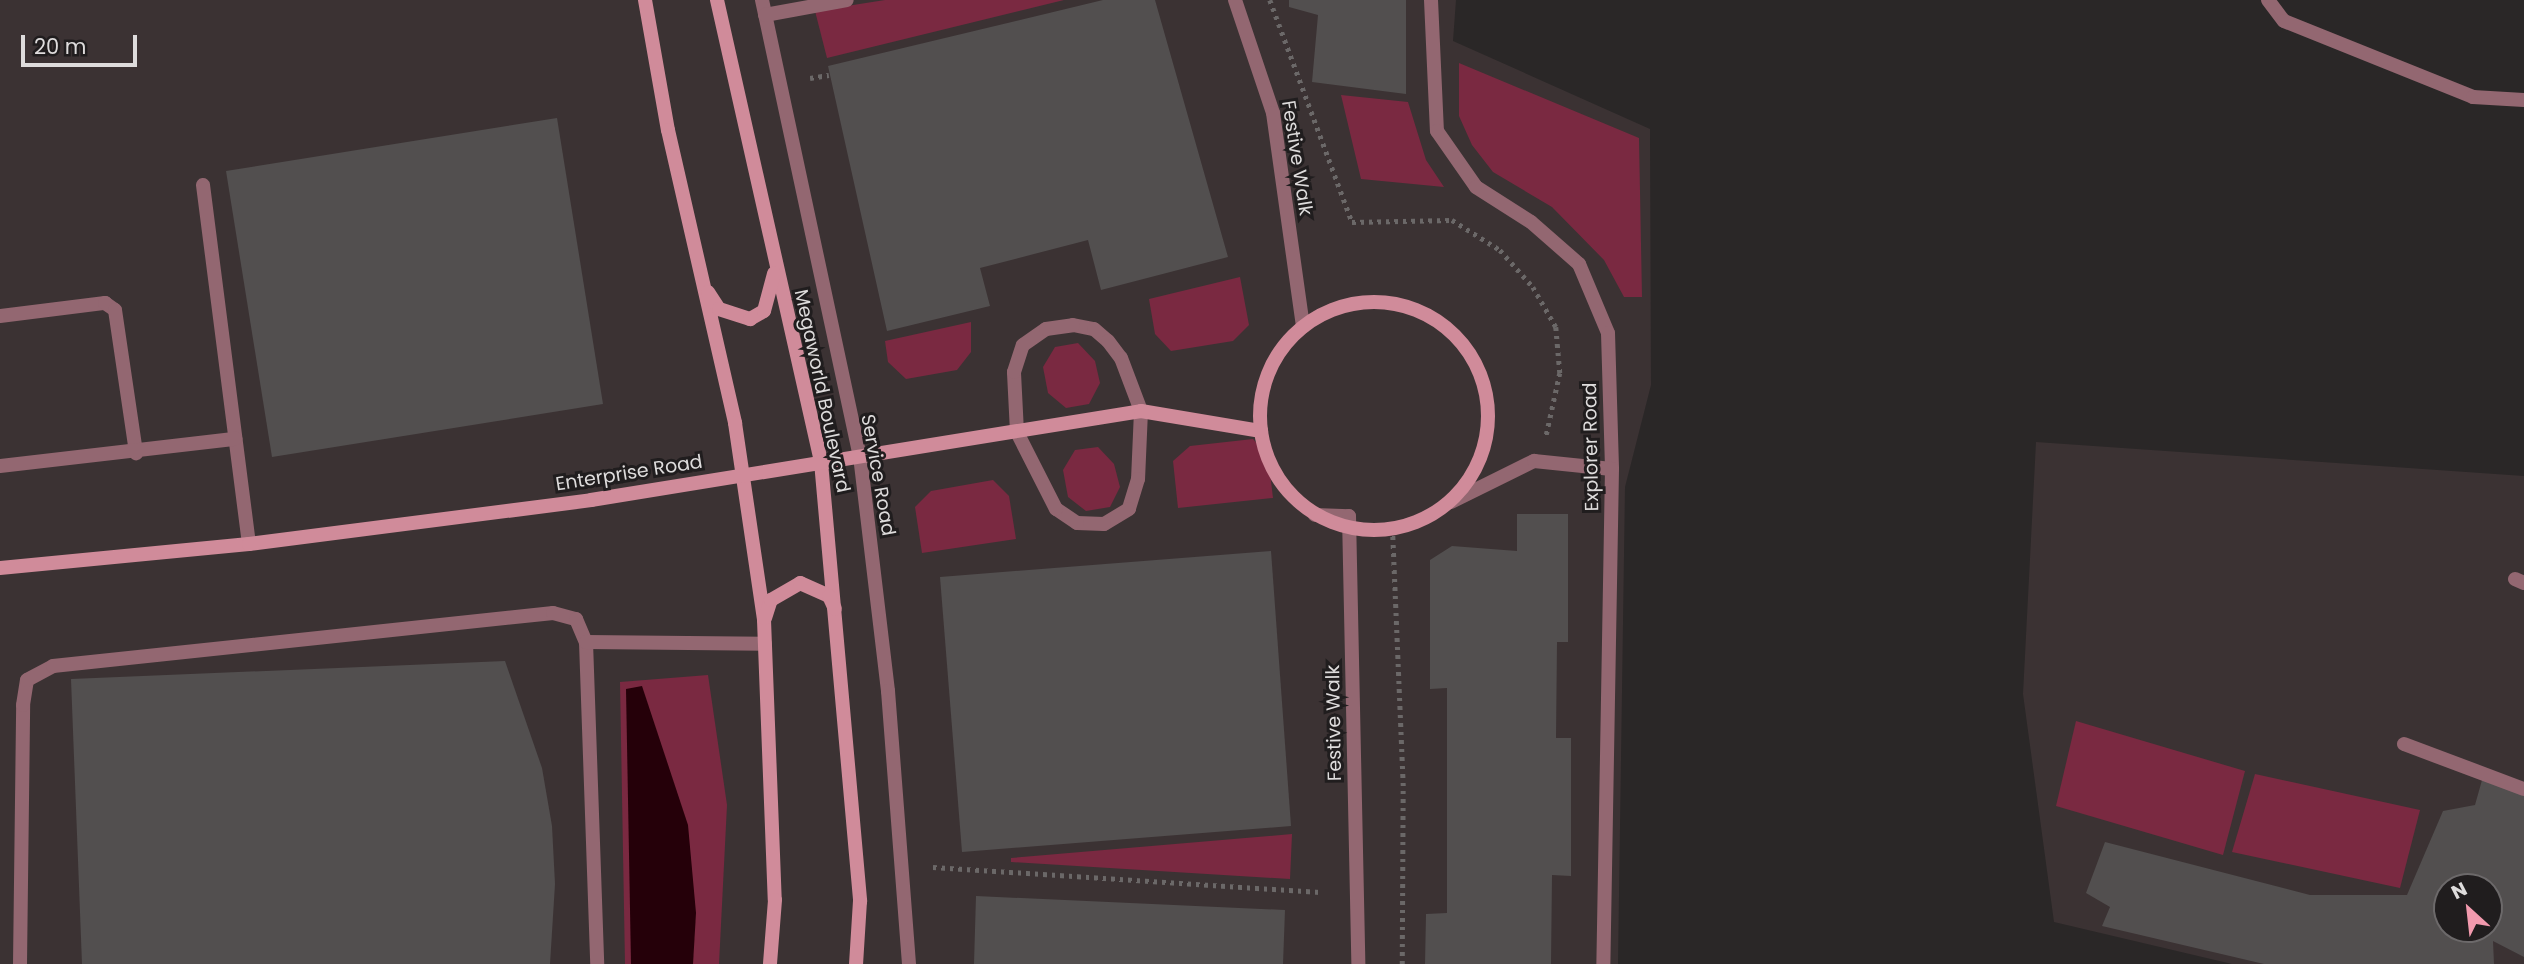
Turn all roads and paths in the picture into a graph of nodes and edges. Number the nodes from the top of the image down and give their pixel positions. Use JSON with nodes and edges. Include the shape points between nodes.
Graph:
{"nodes":[{"id":1,"x":645,"y":0,"type":"edge"},
{"id":2,"x":717,"y":0,"type":"edge"},
{"id":3,"x":762,"y":0,"type":"edge"},
{"id":4,"x":847,"y":0,"type":"edge"},
{"id":5,"x":1235,"y":0,"type":"edge"},
{"id":6,"x":1269,"y":0,"type":"edge"},
{"id":7,"x":1430,"y":0,"type":"edge"},
{"id":8,"x":2268,"y":0,"type":"edge"},
{"id":9,"x":765,"y":15,"type":"junction"},
{"id":10,"x":830,"y":75,"type":"dead end"},
{"id":11,"x":810,"y":78,"type":"dead end"},
{"id":12,"x":2524,"y":100,"type":"edge"},
{"id":13,"x":203,"y":185,"type":"dead end"},
{"id":14,"x":775,"y":266,"type":"junction"},
{"id":15,"x":703,"y":285,"type":"junction"},
{"id":16,"x":0,"y":316,"type":"edge"},
{"id":17,"x":1303,"y":327,"type":"junction"},
{"id":18,"x":1141,"y":411,"type":"junction"},
{"id":19,"x":1261,"y":431,"type":"junction"},
{"id":20,"x":1017,"y":432,"type":"junction"},
{"id":21,"x":236,"y":439,"type":"junction"},
{"id":22,"x":136,"y":453,"type":"junction"},
{"id":23,"x":860,"y":456,"type":"junction"},
{"id":24,"x":1534,"y":461,"type":"junction"},
{"id":25,"x":821,"y":463,"type":"junction"},
{"id":26,"x":0,"y":466,"type":"edge"},
{"id":27,"x":1612,"y":469,"type":"junction"},
{"id":28,"x":744,"y":474,"type":"junction"},
{"id":29,"x":1448,"y":508,"type":"junction"},
{"id":30,"x":1315,"y":514,"type":"junction"},
{"id":31,"x":249,"y":544,"type":"junction"},
{"id":32,"x":0,"y":568,"type":"edge"},
{"id":33,"x":837,"y":613,"type":"junction"},
{"id":34,"x":764,"y":620,"type":"junction"},
{"id":35,"x":586,"y":642,"type":"junction"},
{"id":36,"x":765,"y":644,"type":"junction"},
{"id":37,"x":2404,"y":744,"type":"dead end"},
{"id":38,"x":2524,"y":789,"type":"edge"},
{"id":39,"x":933,"y":867,"type":"dead end"},
{"id":40,"x":1320,"y":892,"type":"dead end"},
{"id":41,"x":20,"y":964,"type":"edge"},
{"id":42,"x":597,"y":964,"type":"edge"},
{"id":43,"x":770,"y":964,"type":"edge"},
{"id":44,"x":856,"y":964,"type":"edge"},
{"id":45,"x":909,"y":964,"type":"edge"},
{"id":46,"x":1358,"y":964,"type":"edge"},
{"id":47,"x":1402,"y":964,"type":"edge"},
{"id":48,"x":1603,"y":964,"type":"edge"}],
"edges":[{"from":1,"to":15,"type":"main road"},
{"from":2,"to":14,"type":"main road","name":"Megaworld Boulevard"},
{"from":3,"to":9,"type":"street","name":"Service Road"},
{"from":4,"to":9,"type":"street"},
{"from":5,"to":17,"type":"street","name":"Festive Walk","via":[[1273,113]]},
{"from":6,"to":24,"type":"path","via":[[1352,222],[1452,220],[1500,250],[1533,287],[1556,327],[1560,373],[1552,424]]},
{"from":7,"to":27,"type":"street","name":"Explorer Road","via":[[1437,131],[1476,187],[1531,222],[1579,264],[1599,303],[1608,333]]},
{"from":8,"to":12,"type":"street","via":[[2284,21],[2473,97]]},
{"from":9,"to":23,"type":"street","name":"Service Road"},
{"from":10,"to":11,"type":"path"},
{"from":13,"to":21,"type":"street"},
{"from":14,"to":15,"type":"main road","via":[[764,312],[750,320],[719,309]]},
{"from":14,"to":25,"type":"main road","name":"Megaworld Boulevard"},
{"from":15,"to":28,"type":"main road"},
{"from":16,"to":22,"type":"street","via":[[106,303],[115,310]]},
{"from":17,"to":19,"type":"main road","via":[[1276,352],[1263,392]]},
{"from":17,"to":29,"type":"main road","via":[[1329,312],[1363,303],[1398,305],[1431,317],[1458,339],[1478,367],[1488,402],[1487,438],[1473,472]]},
{"from":18,"to":19,"type":"main road","name":"Enterprise Road"},
{"from":18,"to":20,"type":"main road","name":"Enterprise Road"},
{"from":18,"to":20,"type":"street","via":[[1121,358],[1108,341],[1094,329],[1073,325],[1046,329],[1023,345],[1014,372]]},
{"from":18,"to":20,"type":"street","via":[[1138,480],[1129,509],[1104,523],[1077,523],[1056,509]]},
{"from":19,"to":30,"type":"main road","via":[[1268,461],[1287,491]]},
{"from":20,"to":23,"type":"main road","name":"Enterprise Road"},
{"from":21,"to":22,"type":"street"},
{"from":21,"to":31,"type":"street"},
{"from":22,"to":26,"type":"street"},
{"from":23,"to":25,"type":"main road","name":"Enterprise Road"},
{"from":23,"to":45,"type":"street","name":"Service Road","via":[[888,691]]},
{"from":24,"to":27,"type":"street"},
{"from":24,"to":29,"type":"street"},
{"from":25,"to":28,"type":"main road","name":"Enterprise Road"},
{"from":25,"to":33,"type":"main road","name":"Megaworld Boulevard"},
{"from":27,"to":48,"type":"street","name":"Explorer Road"},
{"from":28,"to":31,"type":"main road","name":"Enterprise Road","via":[[590,500]]},
{"from":28,"to":34,"type":"main road"},
{"from":29,"to":30,"type":"main road","via":[[1385,531],[1349,528]]},
{"from":29,"to":47,"type":"path","via":[[1392,528],[1404,786]]},
{"from":30,"to":46,"type":"street","name":"Festive Walk","via":[[1349,516]]},
{"from":31,"to":32,"type":"main road","name":"Enterprise Road"},
{"from":33,"to":34,"type":"main road","via":[[829,596],[800,583],[771,600]]},
{"from":33,"to":44,"type":"main road","name":"Megaworld Boulevard","via":[[859,901]]},
{"from":34,"to":36,"type":"main road"},
{"from":35,"to":36,"type":"street"},
{"from":35,"to":41,"type":"street","via":[[576,619],[553,613],[52,666],[27,680]]},
{"from":35,"to":42,"type":"street"},
{"from":36,"to":43,"type":"main road","via":[[775,900]]},
{"from":37,"to":38,"type":"street"},
{"from":39,"to":40,"type":"path"}]}
